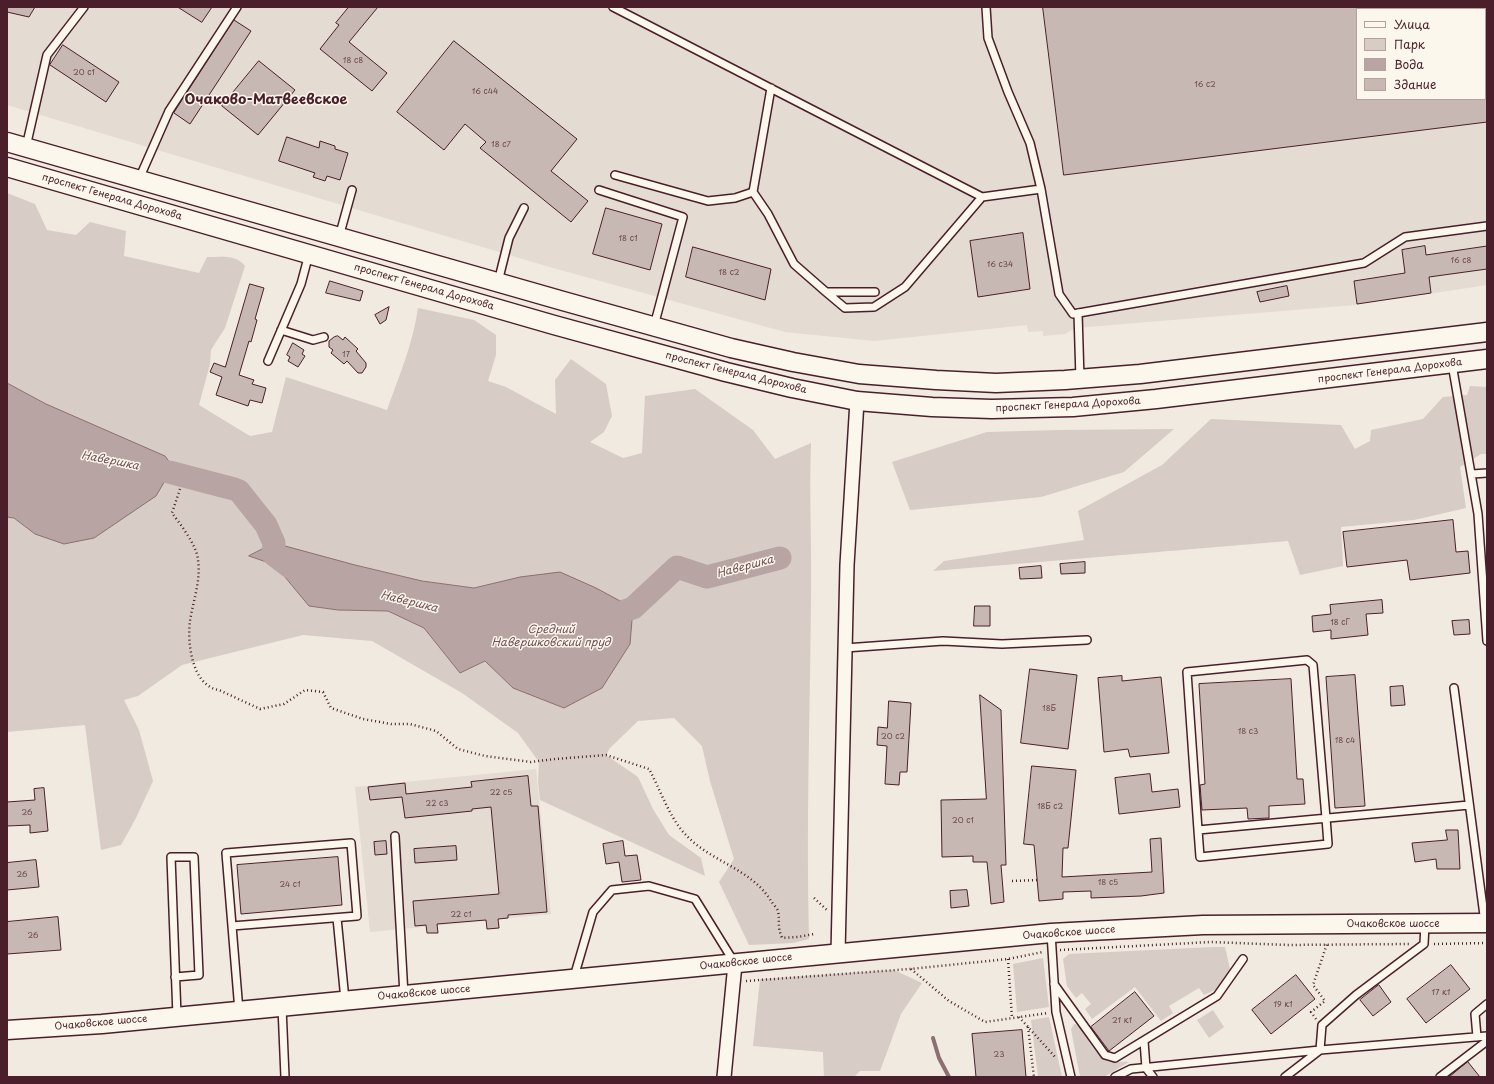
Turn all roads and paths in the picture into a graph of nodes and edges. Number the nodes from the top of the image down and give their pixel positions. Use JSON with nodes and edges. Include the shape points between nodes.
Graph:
{"nodes":[{"id":1,"x":84,"y":7,"type":"edge"},
{"id":2,"x":237,"y":7,"type":"edge"},
{"id":3,"x":614,"y":7,"type":"edge"},
{"id":4,"x":986,"y":7,"type":"edge"},
{"id":5,"x":771,"y":88,"type":"junction"},
{"id":6,"x":7,"y":142,"type":"edge"},
{"id":7,"x":26,"y":147,"type":"junction"},
{"id":8,"x":7,"y":167,"type":"edge"},
{"id":9,"x":616,"y":175,"type":"dead end"},
{"id":10,"x":139,"y":179,"type":"junction"},
{"id":11,"x":1041,"y":189,"type":"junction"},
{"id":12,"x":352,"y":190,"type":"dead end"},
{"id":13,"x":599,"y":190,"type":"dead end"},
{"id":14,"x":753,"y":192,"type":"junction"},
{"id":15,"x":982,"y":198,"type":"junction"},
{"id":16,"x":524,"y":208,"type":"dead end"},
{"id":17,"x":1487,"y":226,"type":"edge"},
{"id":18,"x":339,"y":237,"type":"junction"},
{"id":19,"x":309,"y":254,"type":"junction"},
{"id":20,"x":498,"y":282,"type":"junction"},
{"id":21,"x":826,"y":292,"type":"junction"},
{"id":22,"x":875,"y":292,"type":"dead end"},
{"id":23,"x":1078,"y":313,"type":"junction"},
{"id":24,"x":654,"y":327,"type":"junction"},
{"id":25,"x":281,"y":330,"type":"junction"},
{"id":26,"x":1487,"y":332,"type":"edge"},
{"id":27,"x":324,"y":337,"type":"dead end"},
{"id":28,"x":1487,"y":359,"type":"edge"},
{"id":29,"x":268,"y":361,"type":"dead end"},
{"id":30,"x":1452,"y":363,"type":"junction"},
{"id":31,"x":1080,"y":379,"type":"junction"},
{"id":32,"x":857,"y":401,"type":"junction"},
{"id":33,"x":1487,"y":473,"type":"edge"},
{"id":34,"x":1472,"y":474,"type":"junction"},
{"id":35,"x":180,"y":489,"type":"dead end"},
{"id":36,"x":1484,"y":548,"type":"edge"},
{"id":37,"x":1086,"y":640,"type":"dead end"},
{"id":38,"x":1487,"y":641,"type":"edge"},
{"id":39,"x":845,"y":648,"type":"junction"},
{"id":40,"x":1454,"y":688,"type":"dead end"},
{"id":41,"x":1469,"y":805,"type":"junction"},
{"id":42,"x":1326,"y":818,"type":"junction"},
{"id":43,"x":1198,"y":830,"type":"junction"},
{"id":44,"x":395,"y":836,"type":"dead end"},
{"id":45,"x":1038,"y":880,"type":"dead end"},
{"id":46,"x":1012,"y":881,"type":"dead end"},
{"id":47,"x":337,"y":918,"type":"junction"},
{"id":48,"x":1486,"y":923,"type":"edge"},
{"id":49,"x":1425,"y":924,"type":"junction"},
{"id":50,"x":232,"y":926,"type":"junction"},
{"id":51,"x":814,"y":934,"type":"dead end"},
{"id":52,"x":1051,"y":941,"type":"junction"},
{"id":53,"x":1487,"y":943,"type":"edge"},
{"id":54,"x":1327,"y":944,"type":"junction"},
{"id":55,"x":1424,"y":944,"type":"junction"},
{"id":56,"x":838,"y":953,"type":"junction"},
{"id":57,"x":1243,"y":958,"type":"dead end"},
{"id":58,"x":1008,"y":959,"type":"junction"},
{"id":59,"x":735,"y":964,"type":"junction"},
{"id":60,"x":910,"y":969,"type":"junction"},
{"id":61,"x":175,"y":977,"type":"junction"},
{"id":62,"x":573,"y":979,"type":"junction"},
{"id":63,"x":733,"y":982,"type":"junction"},
{"id":64,"x":1054,"y":984,"type":"junction"},
{"id":65,"x":404,"y":995,"type":"junction"},
{"id":66,"x":345,"y":1000,"type":"junction"},
{"id":67,"x":1487,"y":1004,"type":"edge"},
{"id":68,"x":282,"y":1006,"type":"junction"},
{"id":69,"x":239,"y":1011,"type":"junction"},
{"id":70,"x":1048,"y":1013,"type":"dead end"},
{"id":71,"x":177,"y":1016,"type":"junction"},
{"id":72,"x":1019,"y":1017,"type":"junction"},
{"id":73,"x":1012,"y":1018,"type":"junction"},
{"id":74,"x":1322,"y":1025,"type":"junction"},
{"id":75,"x":1028,"y":1027,"type":"junction"},
{"id":76,"x":7,"y":1030,"type":"edge"},
{"id":77,"x":1487,"y":1036,"type":"edge"},
{"id":78,"x":1477,"y":1037,"type":"junction"},
{"id":79,"x":1144,"y":1041,"type":"junction"},
{"id":80,"x":1487,"y":1041,"type":"edge"},
{"id":81,"x":1320,"y":1050,"type":"junction"},
{"id":82,"x":1146,"y":1068,"type":"junction"},
{"id":83,"x":1071,"y":1075,"type":"edge"},
{"id":84,"x":284,"y":1077,"type":"edge"},
{"id":85,"x":724,"y":1077,"type":"edge"},
{"id":86,"x":1034,"y":1077,"type":"edge"},
{"id":87,"x":1116,"y":1077,"type":"edge"},
{"id":88,"x":1153,"y":1077,"type":"edge"},
{"id":89,"x":1285,"y":1077,"type":"edge"},
{"id":90,"x":1440,"y":1077,"type":"edge"}],
"edges":[{"from":1,"to":7,"type":"lane","via":[[47,55]]},
{"from":2,"to":10,"type":"lane","via":[[169,111]]},
{"from":3,"to":5,"type":"lane"},
{"from":4,"to":11,"type":"lane","via":[[988,38],[1030,143]]},
{"from":5,"to":14,"type":"lane"},
{"from":5,"to":15,"type":"lane"},
{"from":6,"to":7,"type":"main road"},
{"from":7,"to":10,"type":"main road"},
{"from":8,"to":19,"type":"main road","name":"проспект Генерала Дорохова"},
{"from":9,"to":14,"type":"lane","via":[[708,201],[735,198]]},
{"from":10,"to":18,"type":"main road"},
{"from":11,"to":15,"type":"lane"},
{"from":11,"to":23,"type":"lane","via":[[1060,294],[1073,314]]},
{"from":12,"to":18,"type":"lane"},
{"from":13,"to":24,"type":"lane","via":[[683,217]]},
{"from":14,"to":21,"type":"lane","via":[[768,214],[794,264]]},
{"from":15,"to":21,"type":"lane","via":[[905,287],[874,307],[845,308]]},
{"from":16,"to":20,"type":"lane","via":[[509,238]]},
{"from":17,"to":23,"type":"lane","via":[[1405,237],[1364,263]]},
{"from":18,"to":20,"type":"main road"},
{"from":19,"to":25,"type":"lane","via":[[301,284]]},
{"from":19,"to":32,"type":"main road","name":"проспект Генерала Дорохова","via":[[726,372]]},
{"from":20,"to":24,"type":"main road"},
{"from":21,"to":22,"type":"lane"},
{"from":23,"to":31,"type":"lane"},
{"from":24,"to":31,"type":"main road","via":[[731,348],[859,374],[996,383]]},
{"from":25,"to":27,"type":"lane","via":[[313,340]]},
{"from":25,"to":29,"type":"lane"},
{"from":26,"to":31,"type":"main road"},
{"from":28,"to":30,"type":"main road","name":"проспект Генерала Дорохова"},
{"from":30,"to":32,"type":"main road","name":"проспект Генерала Дорохова","via":[[1156,399],[1073,406],[992,409]]},
{"from":30,"to":34,"type":"lane"},
{"from":32,"to":39,"type":"street"},
{"from":33,"to":34,"type":"lane"},
{"from":34,"to":36,"type":"lane"},
{"from":35,"to":51,"type":"path","via":[[172,512],[188,535],[198,559],[198,583],[190,622],[193,662],[200,679],[212,689],[260,709],[284,704],[305,690],[323,692],[330,708],[363,719],[391,724],[410,724],[436,731],[458,749],[472,753],[531,762],[606,755],[649,769],[669,810],[685,835],[713,857],[751,878],[765,891],[778,911],[778,930],[782,938]]},
{"from":36,"to":38,"type":"lane"},
{"from":37,"to":39,"type":"lane","via":[[1002,644],[944,641]]},
{"from":39,"to":56,"type":"street"},
{"from":40,"to":41,"type":"lane"},
{"from":41,"to":42,"type":"lane"},
{"from":41,"to":48,"type":"lane"},
{"from":42,"to":43,"type":"lane"},
{"from":42,"to":43,"type":"lane","via":[[1328,844],[1200,857]]},
{"from":42,"to":43,"type":"lane","via":[[1313,664],[1307,660],[1187,672]]},
{"from":44,"to":65,"type":"lane"},
{"from":45,"to":46,"type":"path"},
{"from":47,"to":50,"type":"lane"},
{"from":47,"to":50,"type":"lane","via":[[357,916],[351,843],[226,853]]},
{"from":47,"to":66,"type":"lane"},
{"from":48,"to":49,"type":"main road","name":"Очаковское шоссе"},
{"from":49,"to":52,"type":"main road","name":"Очаковское шоссе","via":[[1203,925]]},
{"from":49,"to":55,"type":"lane"},
{"from":50,"to":69,"type":"lane"},
{"from":52,"to":54,"type":"path"},
{"from":52,"to":56,"type":"main road","name":"Очаковское шоссе"},
{"from":52,"to":58,"type":"path"},
{"from":52,"to":64,"type":"lane"},
{"from":53,"to":55,"type":"path"},
{"from":54,"to":55,"type":"path"},
{"from":54,"to":74,"type":"path","via":[[1313,985],[1326,1000],[1311,1012]]},
{"from":55,"to":74,"type":"lane","via":[[1356,995]]},
{"from":56,"to":59,"type":"main road","name":"Очаковское шоссе"},
{"from":57,"to":79,"type":"lane","via":[[1217,996]]},
{"from":58,"to":60,"type":"path"},
{"from":58,"to":73,"type":"path"},
{"from":59,"to":62,"type":"main road","name":"Очаковское шоссе"},
{"from":59,"to":62,"type":"lane","via":[[695,899],[648,886],[612,890],[592,912]]},
{"from":59,"to":63,"type":"street"},
{"from":60,"to":63,"type":"path"},
{"from":60,"to":73,"type":"path","via":[[949,1001],[985,1022]]},
{"from":61,"to":61,"type":"lane","via":[[171,857],[194,856],[199,975]]},
{"from":61,"to":71,"type":"lane"},
{"from":62,"to":65,"type":"main road","name":"Очаковское шоссе"},
{"from":63,"to":85,"type":"street"},
{"from":64,"to":79,"type":"lane","via":[[1105,1055],[1115,1058]]},
{"from":64,"to":83,"type":"lane","via":[[1056,1012]]},
{"from":65,"to":66,"type":"main road","name":"Очаковское шоссе"},
{"from":66,"to":68,"type":"main road","name":"Очаковское шоссе"},
{"from":67,"to":78,"type":"lane","via":[[1475,1014]]},
{"from":68,"to":69,"type":"main road","name":"Очаковское шоссе"},
{"from":68,"to":84,"type":"lane"},
{"from":69,"to":71,"type":"main road","name":"Очаковское шоссе"},
{"from":70,"to":72,"type":"path"},
{"from":71,"to":76,"type":"main road","name":"Очаковское шоссе","via":[[80,1026]]},
{"from":72,"to":73,"type":"path"},
{"from":72,"to":75,"type":"path"},
{"from":74,"to":81,"type":"lane"},
{"from":75,"to":83,"type":"path"},
{"from":75,"to":86,"type":"path"},
{"from":77,"to":78,"type":"lane"},
{"from":78,"to":81,"type":"lane"},
{"from":79,"to":82,"type":"lane"},
{"from":80,"to":90,"type":"lane"},
{"from":81,"to":82,"type":"lane"},
{"from":81,"to":89,"type":"lane"},
{"from":82,"to":87,"type":"lane","via":[[1131,1069]]},
{"from":82,"to":88,"type":"lane"}]}
